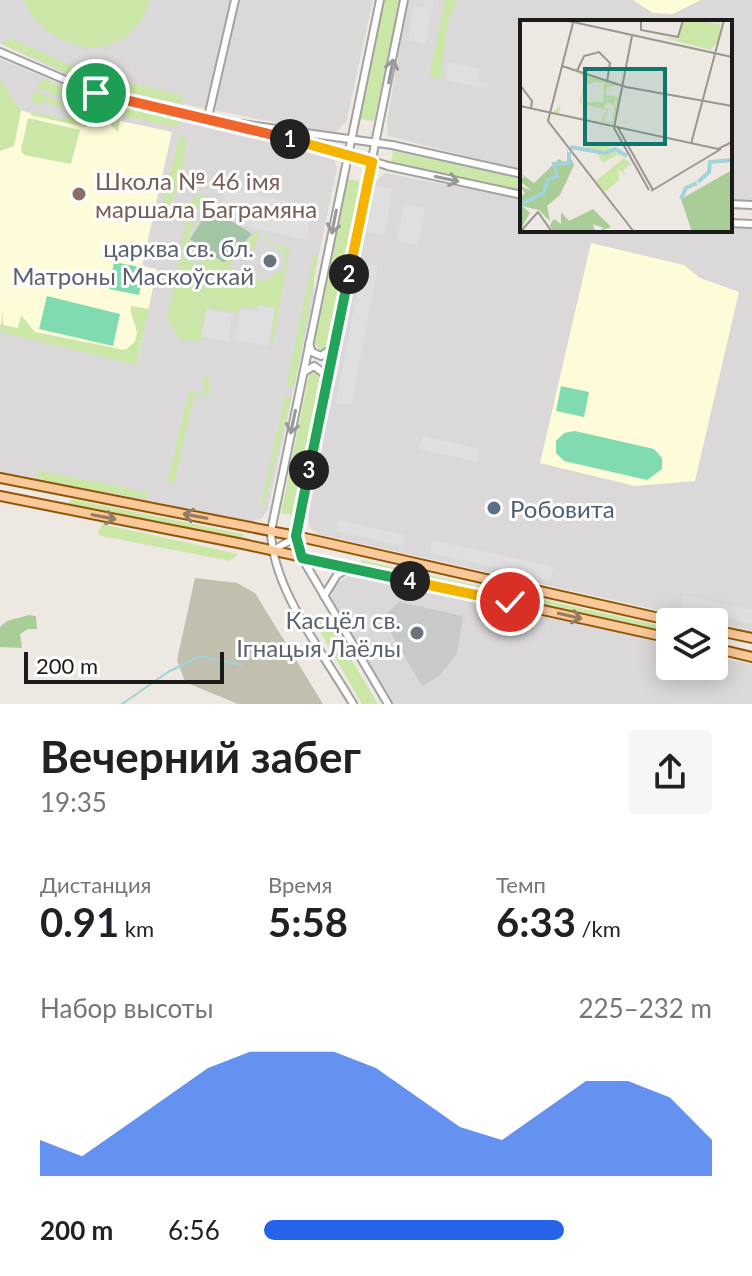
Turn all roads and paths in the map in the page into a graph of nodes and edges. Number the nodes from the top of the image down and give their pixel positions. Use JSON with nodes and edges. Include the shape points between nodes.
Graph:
{"nodes":[{"id":1,"x":235,"y":0,"type":"edge"},
{"id":2,"x":380,"y":0,"type":"edge"},
{"id":3,"x":404,"y":0,"type":"edge"},
{"id":4,"x":0,"y":52,"type":"edge"},
{"id":5,"x":208,"y":117,"type":"junction"},
{"id":6,"x":234,"y":123,"type":"junction"},
{"id":7,"x":350,"y":138,"type":"junction"},
{"id":8,"x":376,"y":142,"type":"junction"},
{"id":9,"x":348,"y":153,"type":"junction"},
{"id":10,"x":372,"y":162,"type":"junction"},
{"id":11,"x":520,"y":174,"type":"edge"},
{"id":12,"x":520,"y":195,"type":"edge"},
{"id":13,"x":732,"y":204,"type":"edge"},
{"id":14,"x":752,"y":205,"type":"edge"},
{"id":15,"x":732,"y":223,"type":"edge"},
{"id":16,"x":752,"y":224,"type":"edge"},
{"id":17,"x":310,"y":341,"type":"junction"},
{"id":18,"x":334,"y":345,"type":"junction"},
{"id":19,"x":303,"y":374,"type":"junction"},
{"id":20,"x":326,"y":378,"type":"junction"},
{"id":21,"x":0,"y":478,"type":"edge"},
{"id":22,"x":56,"y":490,"type":"junction"},
{"id":23,"x":74,"y":493,"type":"junction"},
{"id":24,"x":0,"y":496,"type":"edge"},
{"id":25,"x":53,"y":507,"type":"junction"},
{"id":26,"x":70,"y":510,"type":"junction"},
{"id":27,"x":271,"y":531,"type":"junction"},
{"id":28,"x":296,"y":536,"type":"junction"},
{"id":29,"x":272,"y":551,"type":"junction"},
{"id":30,"x":302,"y":558,"type":"junction"},
{"id":31,"x":349,"y":568,"type":"junction"},
{"id":32,"x":497,"y":581,"type":"junction"},
{"id":33,"x":516,"y":586,"type":"junction"},
{"id":34,"x":324,"y":596,"type":"junction"},
{"id":35,"x":493,"y":599,"type":"junction"},
{"id":36,"x":512,"y":603,"type":"junction"},
{"id":37,"x":656,"y":617,"type":"edge"},
{"id":38,"x":728,"y":633,"type":"edge"},
{"id":39,"x":656,"y":635,"type":"edge"},
{"id":40,"x":752,"y":638,"type":"edge"},
{"id":41,"x":728,"y":651,"type":"edge"},
{"id":42,"x":752,"y":657,"type":"edge"},
{"id":43,"x":353,"y":704,"type":"edge"},
{"id":44,"x":388,"y":704,"type":"edge"}],
"edges":[{"from":1,"to":5,"type":"street"},
{"from":2,"to":7,"type":"street"},
{"from":8,"to":3,"type":"street","one_way":true},
{"from":4,"to":5,"type":"street","via":[[96,93]]},
{"from":5,"to":6,"type":"street"},
{"from":6,"to":7,"type":"street"},
{"from":6,"to":9,"type":"street"},
{"from":7,"to":8,"type":"street"},
{"from":7,"to":9,"type":"street"},
{"from":8,"to":10,"type":"street"},
{"from":8,"to":11,"type":"street"},
{"from":9,"to":10,"type":"street"},
{"from":9,"to":17,"type":"street","one_way":true},
{"from":10,"to":12,"type":"street","one_way":true},
{"from":10,"to":18,"type":"street"},
{"from":13,"to":14,"type":"street"},
{"from":15,"to":16,"type":"street"},
{"from":17,"to":18,"type":"street","via":[[321,356]]},
{"from":17,"to":19,"type":"street"},
{"from":18,"to":20,"type":"street"},
{"from":19,"to":20,"type":"street","via":[[317,366]]},
{"from":19,"to":27,"type":"street","one_way":true},
{"from":20,"to":28,"type":"street"},
{"from":21,"to":22,"type":"main road"},
{"from":22,"to":23,"type":"main road"},
{"from":22,"to":25,"type":"main road","via":[[61,500]]},
{"from":23,"to":26,"type":"main road","via":[[64,501]]},
{"from":27,"to":23,"type":"main road","one_way":true},
{"from":24,"to":25,"type":"main road"},
{"from":25,"to":26,"type":"main road"},
{"from":26,"to":29,"type":"main road","one_way":true},
{"from":27,"to":28,"type":"main road"},
{"from":27,"to":29,"type":"street"},
{"from":28,"to":29,"type":"street"},
{"from":28,"to":30,"type":"street"},
{"from":28,"to":32,"type":"main road"},
{"from":29,"to":30,"type":"main road"},
{"from":29,"to":43,"type":"street","via":[[281,581]]},
{"from":30,"to":31,"type":"main road"},
{"from":30,"to":34,"type":"street"},
{"from":31,"to":34,"type":"street","via":[[337,575]]},
{"from":31,"to":35,"type":"main road"},
{"from":32,"to":33,"type":"main road"},
{"from":32,"to":35,"type":"main road","via":[[502,593]]},
{"from":33,"to":36,"type":"main road","via":[[506,592]]},
{"from":33,"to":37,"type":"main road"},
{"from":34,"to":44,"type":"street"},
{"from":35,"to":36,"type":"main road"},
{"from":36,"to":39,"type":"main road","one_way":true},
{"from":38,"to":40,"type":"main road"},
{"from":41,"to":42,"type":"main road"}]}
